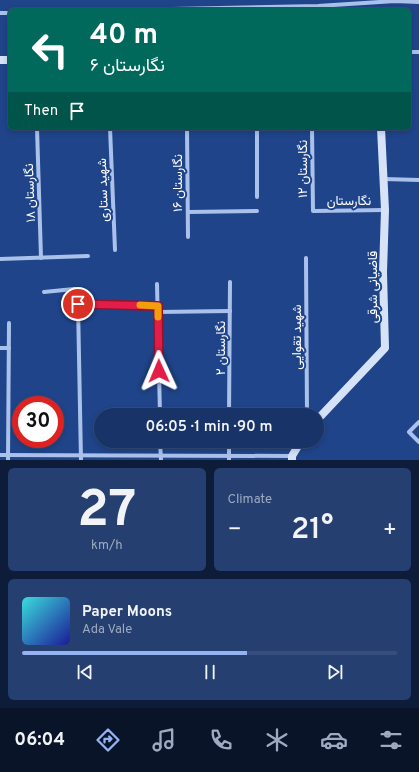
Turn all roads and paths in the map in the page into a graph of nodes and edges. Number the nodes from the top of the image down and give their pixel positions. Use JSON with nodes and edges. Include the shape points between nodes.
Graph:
{"nodes":[{"id":1,"x":419,"y":2,"type":"edge"},
{"id":2,"x":231,"y":8,"type":"edge"},
{"id":3,"x":37,"y":130,"type":"edge"},
{"id":4,"x":110,"y":130,"type":"edge"},
{"id":5,"x":187,"y":130,"type":"edge"},
{"id":6,"x":257,"y":130,"type":"edge"},
{"id":7,"x":312,"y":130,"type":"edge"},
{"id":8,"x":381,"y":130,"type":"edge"},
{"id":9,"x":384,"y":179,"type":"junction"},
{"id":10,"x":419,"y":180,"type":"edge"},
{"id":11,"x":257,"y":197,"type":"dead end"},
{"id":12,"x":385,"y":210,"type":"junction"},
{"id":13,"x":257,"y":211,"type":"dead end"},
{"id":14,"x":313,"y":211,"type":"joint"},
{"id":15,"x":188,"y":212,"type":"junction"},
{"id":16,"x":188,"y":237,"type":"dead end"},
{"id":17,"x":115,"y":250,"type":"dead end"},
{"id":18,"x":88,"y":256,"type":"dead end"},
{"id":19,"x":41,"y":258,"type":"junction"},
{"id":20,"x":306,"y":258,"type":"dead end"},
{"id":21,"x":0,"y":259,"type":"edge"},
{"id":22,"x":230,"y":282,"type":"dead end"},
{"id":23,"x":157,"y":284,"type":"dead end"},
{"id":24,"x":44,"y":292,"type":"dead end"},
{"id":25,"x":78,"y":304,"type":"junction"},
{"id":26,"x":158,"y":306,"type":"junction"},
{"id":27,"x":230,"y":311,"type":"junction"},
{"id":28,"x":158,"y":312,"type":"junction"},
{"id":29,"x":9,"y":323,"type":"dead end"},
{"id":30,"x":0,"y":348,"type":"edge"},
{"id":31,"x":9,"y":348,"type":"junction"},
{"id":32,"x":160,"y":408,"type":"edge"},
{"id":33,"x":229,"y":408,"type":"edge"},
{"id":34,"x":307,"y":408,"type":"edge"},
{"id":35,"x":324,"y":413,"type":"edge"},
{"id":36,"x":419,"y":422,"type":"edge"},
{"id":37,"x":419,"y":442,"type":"edge"},
{"id":38,"x":297,"y":448,"type":"edge"},
{"id":39,"x":0,"y":455,"type":"edge"},
{"id":40,"x":8,"y":455,"type":"junction"},
{"id":41,"x":81,"y":458,"type":"edge"},
{"id":42,"x":160,"y":458,"type":"edge"},
{"id":43,"x":229,"y":458,"type":"edge"},
{"id":44,"x":292,"y":458,"type":"edge"},
{"id":45,"x":8,"y":460,"type":"edge"}],
"edges":[{"from":1,"to":2,"type":"street"},
{"from":3,"to":19,"type":"street","name":"نگارستان ۱۸"},
{"from":4,"to":17,"type":"street","name":"شهید ستاری"},
{"from":5,"to":15,"type":"street","name":"نگارستان ۱۶"},
{"from":6,"to":11,"type":"street"},
{"from":7,"to":14,"type":"street","name":"نگارستان ۱۲"},
{"from":8,"to":9,"type":"street","name":"قاضیانی شرقی"},
{"from":9,"to":10,"type":"street"},
{"from":9,"to":12,"type":"street","name":"قاضیانی شرقی"},
{"from":12,"to":14,"type":"street","name":"نگارستان"},
{"from":12,"to":35,"type":"street","name":"قاضیانی شرقی","via":[[385,348]]},
{"from":13,"to":15,"type":"street"},
{"from":15,"to":16,"type":"street","name":"نگارستان ۱۶"},
{"from":18,"to":19,"type":"street"},
{"from":19,"to":21,"type":"street"},
{"from":20,"to":34,"type":"street","name":"شهید تقوایی"},
{"from":22,"to":27,"type":"street","name":"نگارستان ۲"},
{"from":23,"to":26,"type":"street"},
{"from":24,"to":25,"type":"street","via":[[74,289]]},
{"from":25,"to":26,"type":"street"},
{"from":25,"to":41,"type":"street"},
{"from":26,"to":28,"type":"street"},
{"from":27,"to":28,"type":"street"},
{"from":27,"to":33,"type":"street","name":"نگارستان ۲"},
{"from":28,"to":32,"type":"street"},
{"from":29,"to":31,"type":"street"},
{"from":30,"to":31,"type":"street"},
{"from":31,"to":40,"type":"street"},
{"from":36,"to":37,"type":"street","via":[[409,432]]},
{"from":38,"to":44,"type":"street"},
{"from":39,"to":40,"type":"street"},
{"from":40,"to":41,"type":"street"},
{"from":40,"to":45,"type":"street"},
{"from":41,"to":42,"type":"street"},
{"from":42,"to":43,"type":"street"},
{"from":43,"to":44,"type":"street"}]}
